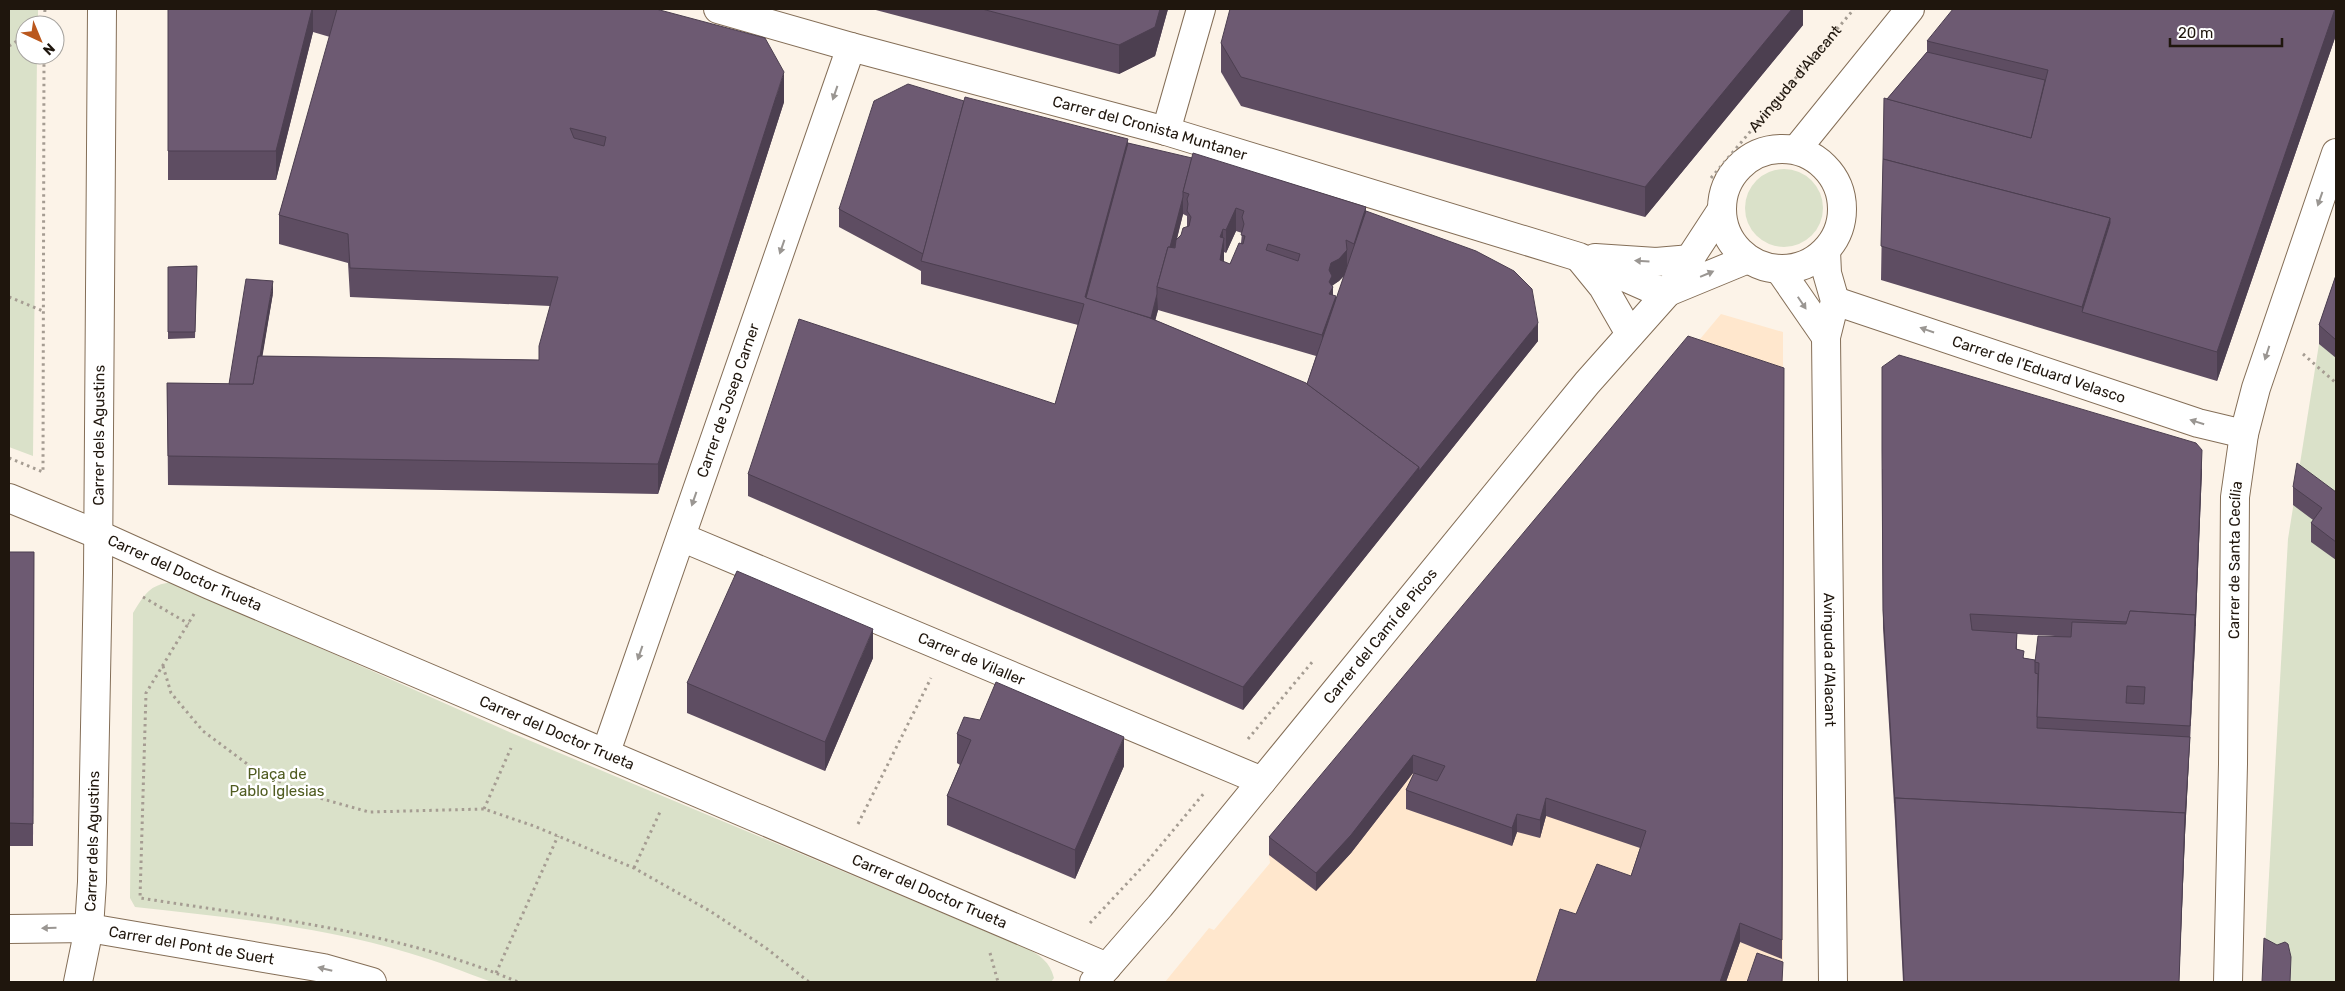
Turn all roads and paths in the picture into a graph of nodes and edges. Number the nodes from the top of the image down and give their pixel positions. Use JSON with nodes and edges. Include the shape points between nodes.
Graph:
{"nodes":[{"id":1,"x":102,"y":9,"type":"edge"},
{"id":2,"x":718,"y":9,"type":"edge"},
{"id":3,"x":1201,"y":9,"type":"edge"},
{"id":4,"x":1854,"y":9,"type":"edge"},
{"id":5,"x":1910,"y":9,"type":"edge"},
{"id":6,"x":851,"y":47,"type":"junction"},
{"id":7,"x":44,"y":65,"type":"edge"},
{"id":8,"x":1166,"y":131,"type":"junction"},
{"id":9,"x":1735,"y":149,"type":"dead end"},
{"id":10,"x":1796,"y":150,"type":"junction"},
{"id":11,"x":2336,"y":153,"type":"edge"},
{"id":12,"x":1722,"y":211,"type":"junction"},
{"id":13,"x":1826,"y":251,"type":"junction"},
{"id":14,"x":1579,"y":257,"type":"junction"},
{"id":15,"x":1748,"y":259,"type":"junction"},
{"id":16,"x":1691,"y":260,"type":"junction"},
{"id":17,"x":1779,"y":269,"type":"junction"},
{"id":18,"x":1668,"y":292,"type":"junction"},
{"id":19,"x":9,"y":296,"type":"edge"},
{"id":20,"x":1836,"y":301,"type":"junction"},
{"id":21,"x":43,"y":310,"type":"junction"},
{"id":22,"x":2275,"y":330,"type":"junction"},
{"id":23,"x":1630,"y":334,"type":"junction"},
{"id":24,"x":1826,"y":338,"type":"junction"},
{"id":25,"x":2336,"y":383,"type":"edge"},
{"id":26,"x":2244,"y":434,"type":"junction"},
{"id":27,"x":9,"y":458,"type":"edge"},
{"id":28,"x":9,"y":498,"type":"edge"},
{"id":29,"x":97,"y":534,"type":"junction"},
{"id":30,"x":681,"y":537,"type":"junction"},
{"id":31,"x":143,"y":597,"type":"dead end"},
{"id":32,"x":946,"y":648,"type":"junction"},
{"id":33,"x":163,"y":666,"type":"junction"},
{"id":34,"x":513,"y":743,"type":"dead end"},
{"id":35,"x":606,"y":752,"type":"junction"},
{"id":36,"x":1262,"y":781,"type":"junction"},
{"id":37,"x":662,"y":806,"type":"dead end"},
{"id":38,"x":484,"y":809,"type":"junction"},
{"id":39,"x":558,"y":836,"type":"junction"},
{"id":40,"x":843,"y":856,"type":"junction"},
{"id":41,"x":634,"y":868,"type":"junction"},
{"id":42,"x":89,"y":928,"type":"junction"},
{"id":43,"x":9,"y":929,"type":"edge"},
{"id":44,"x":496,"y":973,"type":"junction"},
{"id":45,"x":1100,"y":974,"type":"edge"},
{"id":46,"x":78,"y":982,"type":"edge"},
{"id":47,"x":372,"y":982,"type":"edge"},
{"id":48,"x":518,"y":982,"type":"edge"},
{"id":49,"x":809,"y":982,"type":"edge"},
{"id":50,"x":1833,"y":982,"type":"edge"},
{"id":51,"x":2228,"y":982,"type":"edge"}],
"edges":[{"from":1,"to":29,"type":"street","name":"Carrer dels Agustins"},
{"from":2,"to":6,"type":"street","name":"Carrer del Cronista Muntaner"},
{"from":3,"to":8,"type":"street"},
{"from":4,"to":9,"type":"path","name":"Avinguda d'Alacant"},
{"from":5,"to":10,"type":"street"},
{"from":6,"to":8,"type":"street","name":"Carrer del Cronista Muntaner"},
{"from":6,"to":30,"type":"street","name":"Carrer de Josep Carner","one_way":true},
{"from":7,"to":21,"type":"path"},
{"from":8,"to":14,"type":"street","name":"Carrer del Cronista Muntaner"},
{"from":10,"to":12,"type":"street","via":[[1778,148],[1760,152],[1744,162],[1724,192]]},
{"from":10,"to":13,"type":"street","via":[[1824,164],[1840,191],[1842,223]]},
{"from":11,"to":22,"type":"street","name":"Carrer de Santa Cecília","one_way":true},
{"from":12,"to":15,"type":"street","via":[[1729,238]]},
{"from":12,"to":16,"type":"street","name":"Carrer del Camí de Picos"},
{"from":13,"to":17,"type":"street","via":[[1812,261]]},
{"from":13,"to":20,"type":"street","via":[[1827,273]]},
{"from":16,"to":14,"type":"street","name":"Carrer del Cronista Muntaner","one_way":true,"via":[[1656,262]]},
{"from":14,"to":18,"type":"street","name":"Carrer del Cronista Muntaner","via":[[1647,287]]},
{"from":14,"to":23,"type":"street","via":[[1603,287]]},
{"from":15,"to":17,"type":"street"},
{"from":18,"to":15,"type":"street","name":"Carrer del Camí de Picos","one_way":true},
{"from":16,"to":18,"type":"street","name":"Carrer del Camí de Picos"},
{"from":17,"to":24,"type":"street","one_way":true},
{"from":18,"to":23,"type":"street","name":"Carrer del Camí de Picos"},
{"from":19,"to":21,"type":"path"},
{"from":20,"to":24,"type":"street","name":"Avinguda d'Alacant"},
{"from":26,"to":20,"type":"street","name":"Carrer de l'Eduard Velasco","one_way":true,"via":[[2198,423]]},
{"from":21,"to":27,"type":"path","via":[[43,472]]},
{"from":22,"to":25,"type":"path"},
{"from":22,"to":26,"type":"street","name":"Carrer de Santa Cecília","one_way":true},
{"from":23,"to":36,"type":"street","name":"Carrer del Camí de Picos"},
{"from":24,"to":50,"type":"street","name":"Avinguda d'Alacant"},
{"from":26,"to":51,"type":"street","name":"Carrer de Santa Cecília","via":[[2235,497]]},
{"from":28,"to":29,"type":"street","name":"Carrer del Doctor Trueta"},
{"from":29,"to":35,"type":"street","name":"Carrer del Doctor Trueta"},
{"from":29,"to":42,"type":"street","name":"Carrer dels Agustins"},
{"from":30,"to":32,"type":"street","name":"Carrer de Vilaller"},
{"from":30,"to":35,"type":"street","name":"Carrer de Josep Carner","one_way":true},
{"from":31,"to":33,"type":"path","via":[[189,624]]},
{"from":32,"to":36,"type":"street","name":"Carrer de Vilaller"},
{"from":32,"to":40,"type":"path"},
{"from":33,"to":38,"type":"path","via":[[170,693],[203,731],[258,772],[312,796],[369,812]]},
{"from":33,"to":44,"type":"path","via":[[146,693],[140,898],[325,927],[408,944]]},
{"from":34,"to":38,"type":"path"},
{"from":35,"to":40,"type":"street","name":"Carrer del Doctor Trueta"},
{"from":36,"to":45,"type":"street","name":"Carrer del Camí de Picos"},
{"from":37,"to":41,"type":"path"},
{"from":38,"to":39,"type":"path"},
{"from":39,"to":41,"type":"path"},
{"from":39,"to":44,"type":"path"},
{"from":40,"to":45,"type":"street","name":"Carrer del Doctor Trueta","via":[[1002,920]]},
{"from":41,"to":49,"type":"path","via":[[710,911],[766,948]]},
{"from":42,"to":43,"type":"street","name":"Carrer del Pont de Suert","one_way":true},
{"from":42,"to":46,"type":"street","name":"Carrer dels Agustins"},
{"from":47,"to":42,"type":"street","name":"Carrer del Pont de Suert","one_way":true,"via":[[322,968]]},
{"from":44,"to":48,"type":"path"}]}
